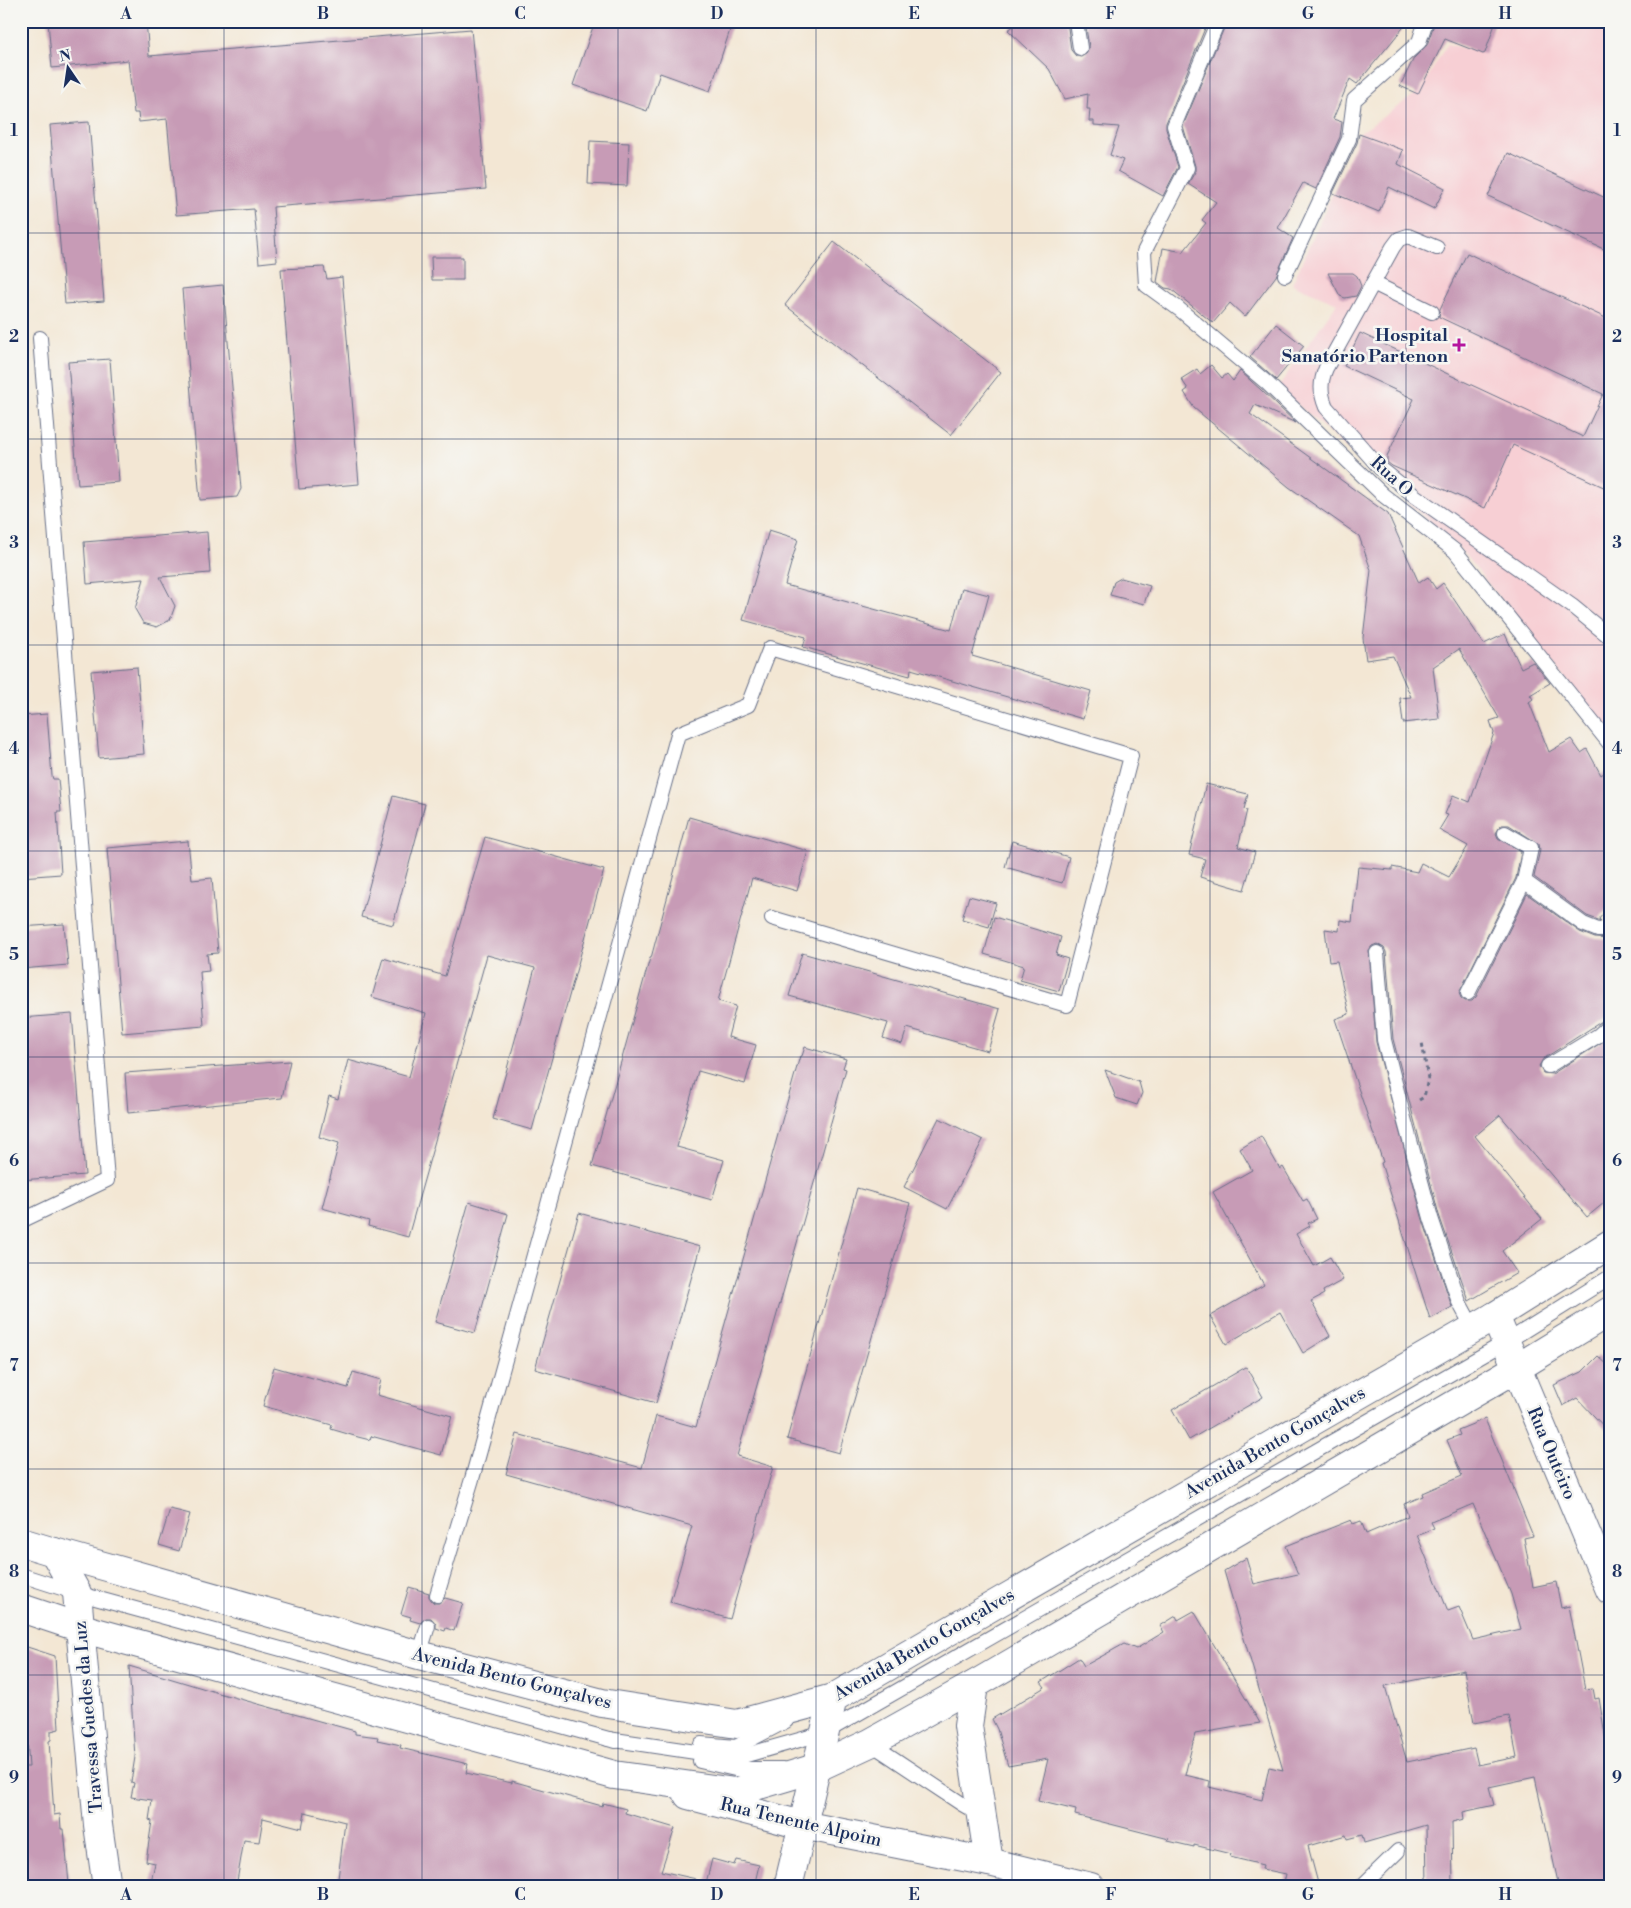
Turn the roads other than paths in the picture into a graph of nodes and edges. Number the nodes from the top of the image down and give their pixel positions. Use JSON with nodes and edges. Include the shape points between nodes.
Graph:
{"nodes":[{"id":1,"x":1076,"y":21,"type":"edge"},
{"id":2,"x":1218,"y":21,"type":"edge"},
{"id":3,"x":1426,"y":21,"type":"edge"},
{"id":4,"x":1080,"y":48,"type":"dead end"},
{"id":5,"x":1437,"y":248,"type":"dead end"},
{"id":6,"x":1285,"y":275,"type":"dead end"},
{"id":7,"x":1373,"y":283,"type":"junction"},
{"id":8,"x":1432,"y":312,"type":"dead end"},
{"id":9,"x":40,"y":338,"type":"dead end"},
{"id":10,"x":1610,"y":637,"type":"edge"},
{"id":11,"x":1610,"y":744,"type":"edge"},
{"id":12,"x":1505,"y":833,"type":"dead end"},
{"id":13,"x":1524,"y":881,"type":"junction"},
{"id":14,"x":772,"y":918,"type":"dead end"},
{"id":15,"x":1610,"y":930,"type":"edge"},
{"id":16,"x":1377,"y":953,"type":"dead end"},
{"id":17,"x":1468,"y":993,"type":"dead end"},
{"id":18,"x":1610,"y":1025,"type":"edge"},
{"id":19,"x":1548,"y":1066,"type":"dead end"},
{"id":20,"x":21,"y":1221,"type":"edge"},
{"id":21,"x":1610,"y":1244,"type":"edge"},
{"id":22,"x":1610,"y":1277,"type":"edge"},
{"id":23,"x":1610,"y":1311,"type":"edge"},
{"id":24,"x":1484,"y":1322,"type":"junction"},
{"id":25,"x":1506,"y":1342,"type":"junction"},
{"id":26,"x":1517,"y":1368,"type":"junction"},
{"id":27,"x":21,"y":1542,"type":"edge"},
{"id":28,"x":54,"y":1552,"type":"junction"},
{"id":29,"x":21,"y":1575,"type":"edge"},
{"id":30,"x":1610,"y":1590,"type":"edge"},
{"id":31,"x":77,"y":1593,"type":"junction"},
{"id":32,"x":437,"y":1595,"type":"dead end"},
{"id":33,"x":21,"y":1608,"type":"edge"},
{"id":34,"x":428,"y":1626,"type":"dead end"},
{"id":35,"x":81,"y":1628,"type":"junction"},
{"id":36,"x":419,"y":1655,"type":"junction"},
{"id":37,"x":974,"y":1685,"type":"junction"},
{"id":38,"x":833,"y":1698,"type":"junction"},
{"id":39,"x":824,"y":1733,"type":"junction"},
{"id":40,"x":608,"y":1739,"type":"junction"},
{"id":41,"x":870,"y":1743,"type":"junction"},
{"id":42,"x":816,"y":1768,"type":"junction"},
{"id":43,"x":614,"y":1775,"type":"junction"},
{"id":44,"x":982,"y":1815,"type":"junction"},
{"id":45,"x":802,"y":1825,"type":"junction"},
{"id":46,"x":1398,"y":1851,"type":"dead end"},
{"id":47,"x":989,"y":1862,"type":"junction"},
{"id":48,"x":107,"y":1887,"type":"edge"},
{"id":49,"x":788,"y":1887,"type":"edge"},
{"id":50,"x":1091,"y":1887,"type":"edge"},
{"id":51,"x":1361,"y":1887,"type":"edge"}],
"edges":[{"from":1,"to":4,"type":"lane"},
{"from":2,"to":11,"type":"lane","name":"Rua O","via":[[1174,126],[1187,168],[1144,252],[1146,286],[1179,308],[1268,383],[1383,495],[1455,551]]},
{"from":3,"to":6,"type":"lane","via":[[1419,42],[1354,100],[1349,139]]},
{"from":5,"to":7,"type":"lane","via":[[1404,236],[1393,247]]},
{"from":7,"to":8,"type":"lane"},
{"from":7,"to":10,"type":"lane","via":[[1322,377],[1320,388],[1326,407],[1380,468]]},
{"from":9,"to":20,"type":"lane","via":[[108,1180]]},
{"from":12,"to":13,"type":"lane","via":[[1531,848]]},
{"from":13,"to":15,"type":"lane","via":[[1583,924],[1598,930]]},
{"from":13,"to":17,"type":"lane"},
{"from":14,"to":32,"type":"lane","via":[[1068,1006],[1132,756],[770,648],[748,705],[678,734]]},
{"from":16,"to":24,"type":"lane","via":[[1384,1040],[1430,1218],[1459,1302]]},
{"from":18,"to":19,"type":"lane"},
{"from":21,"to":24,"type":"main road","name":"Avenida Bento Gonçalves"},
{"from":22,"to":25,"type":"lane"},
{"from":23,"to":26,"type":"main road"},
{"from":24,"to":25,"type":"main road","name":"Rua Outeiro"},
{"from":24,"to":38,"type":"main road","name":"Avenida Bento Gonçalves"},
{"from":25,"to":26,"type":"main road","name":"Rua Outeiro"},
{"from":25,"to":39,"type":"lane"},
{"from":26,"to":30,"type":"main road","name":"Rua Outeiro"},
{"from":26,"to":37,"type":"main road"},
{"from":27,"to":28,"type":"main road","name":"Avenida Bento Gonçalves"},
{"from":28,"to":31,"type":"main road","name":"Travessa Guedes da Luz"},
{"from":28,"to":36,"type":"main road","name":"Avenida Bento Gonçalves"},
{"from":29,"to":31,"type":"lane"},
{"from":31,"to":35,"type":"main road","name":"Travessa Guedes da Luz"},
{"from":31,"to":40,"type":"lane"},
{"from":33,"to":35,"type":"main road"},
{"from":34,"to":36,"type":"lane"},
{"from":35,"to":43,"type":"main road"},
{"from":35,"to":48,"type":"main road","name":"Travessa Guedes da Luz","via":[[98,1825]]},
{"from":36,"to":38,"type":"main road","name":"Avenida Bento Gonçalves","via":[[602,1703],[737,1724]]},
{"from":37,"to":41,"type":"main road"},
{"from":37,"to":44,"type":"main road","via":[[968,1726]]},
{"from":38,"to":39,"type":"main road"},
{"from":38,"to":40,"type":"lane","via":[[736,1747]]},
{"from":39,"to":40,"type":"lane","via":[[736,1758]]},
{"from":39,"to":42,"type":"main road"},
{"from":40,"to":42,"type":"lane","via":[[736,1769]]},
{"from":41,"to":42,"type":"main road"},
{"from":41,"to":44,"type":"lane"},
{"from":42,"to":43,"type":"main road","via":[[735,1792]]},
{"from":42,"to":45,"type":"main road"},
{"from":43,"to":45,"type":"main road","name":"Rua Tenente Alpoim"},
{"from":44,"to":47,"type":"main road"},
{"from":45,"to":47,"type":"main road","name":"Rua Tenente Alpoim"},
{"from":45,"to":49,"type":"main road"},
{"from":46,"to":51,"type":"lane"},
{"from":47,"to":50,"type":"main road","name":"Rua Tenente Alpoim"}]}
